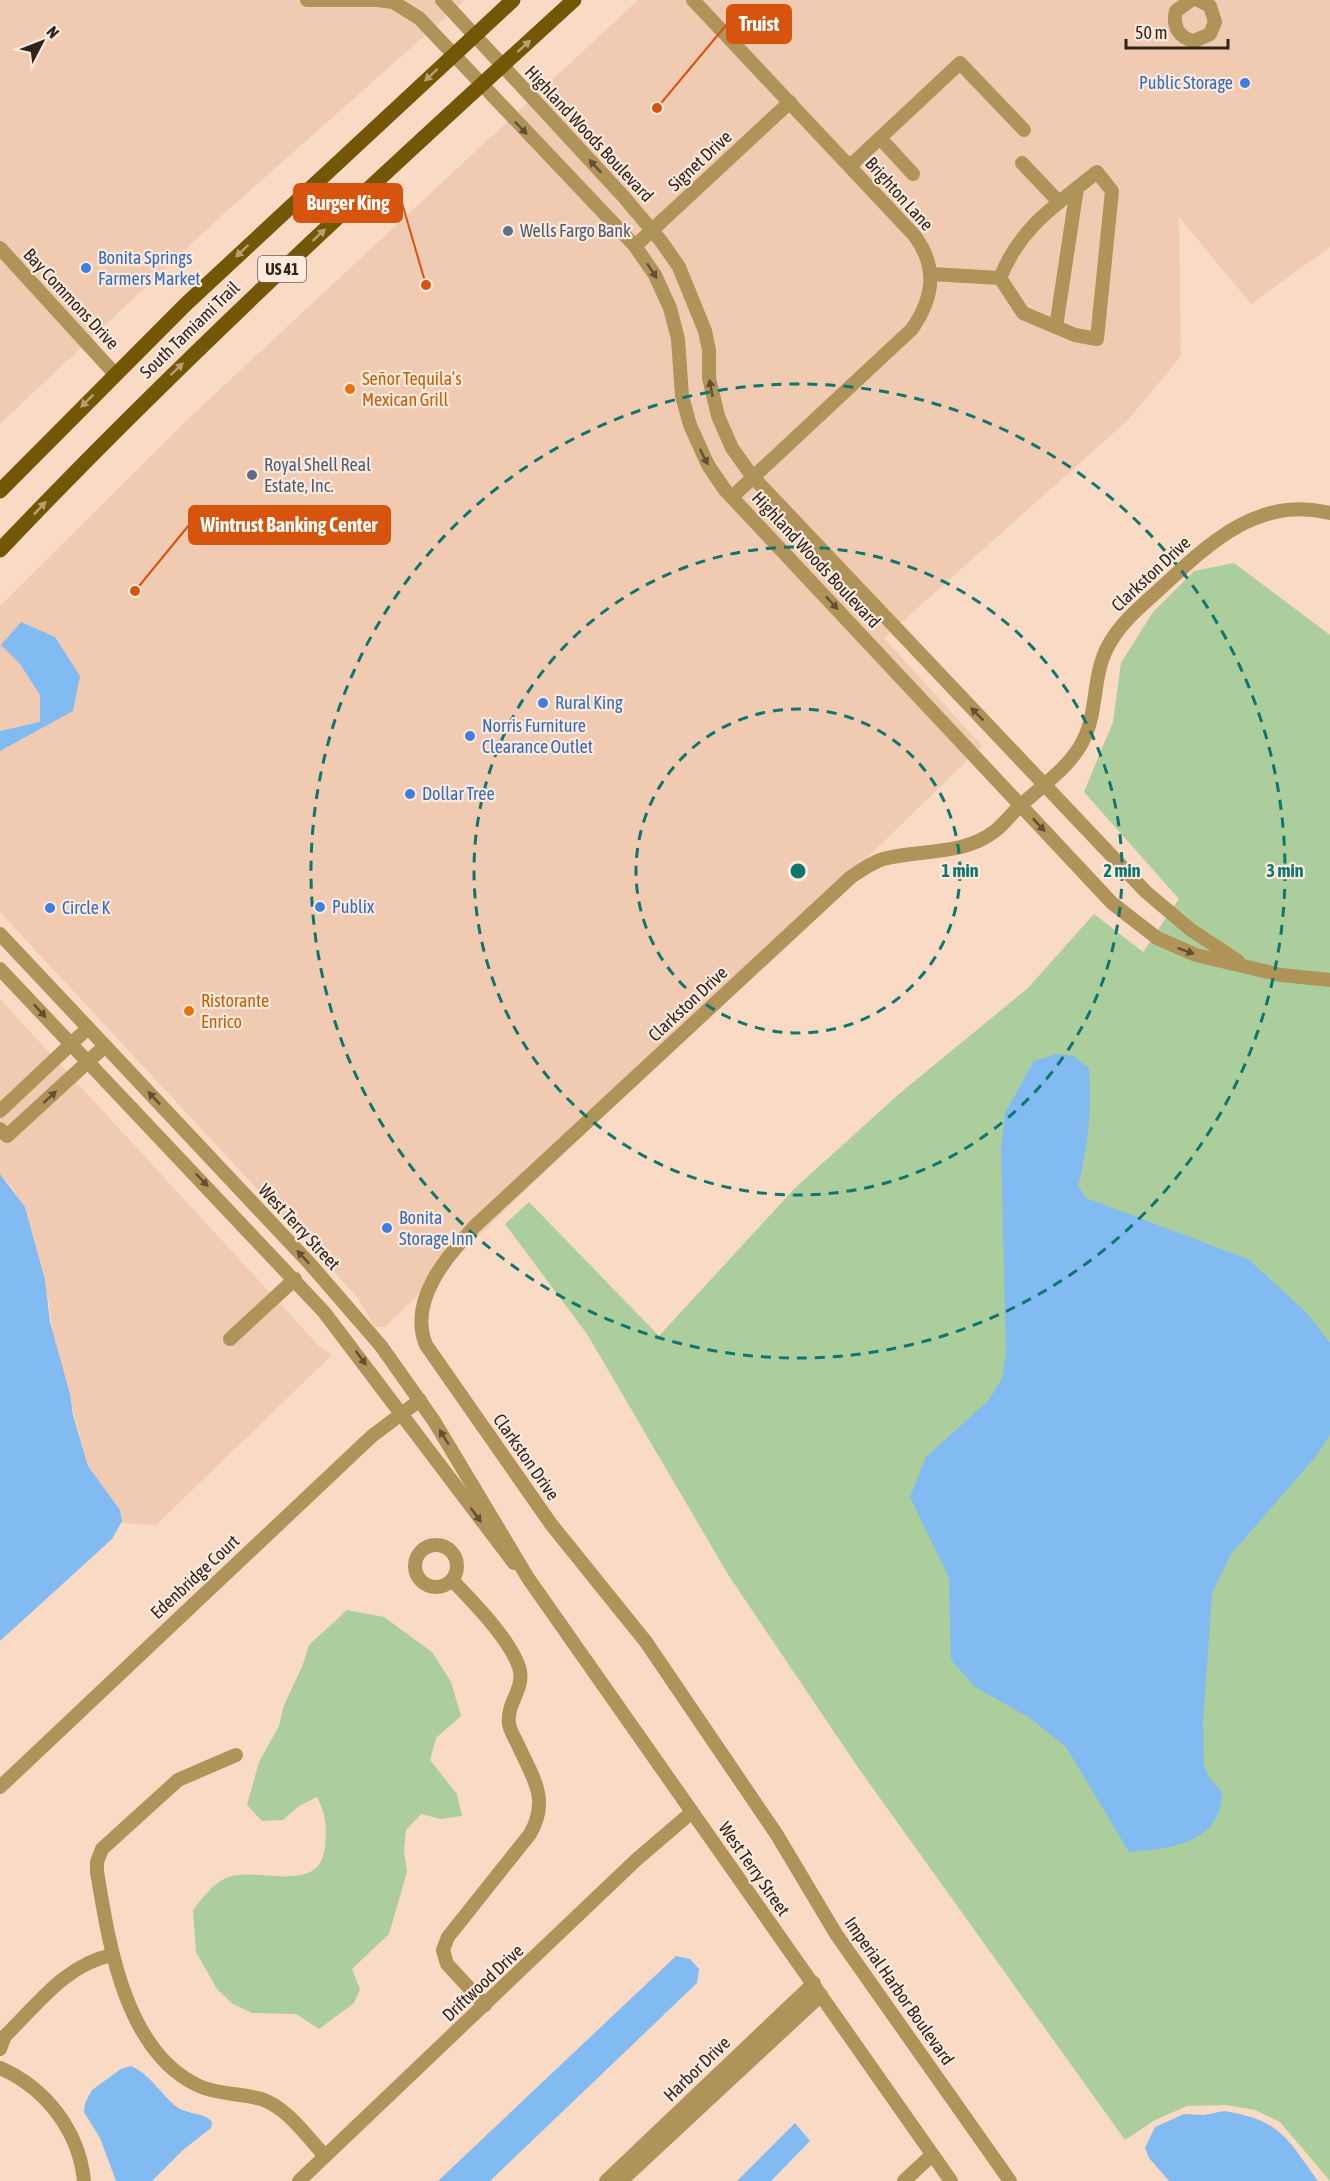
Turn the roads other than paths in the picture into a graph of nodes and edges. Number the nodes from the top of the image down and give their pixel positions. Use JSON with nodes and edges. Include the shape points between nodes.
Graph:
{"nodes":[{"id":1,"x":307,"y":0,"type":"edge"},
{"id":2,"x":377,"y":0,"type":"edge"},
{"id":3,"x":442,"y":0,"type":"edge"},
{"id":4,"x":513,"y":0,"type":"edge"},
{"id":5,"x":574,"y":0,"type":"edge"},
{"id":6,"x":693,"y":0,"type":"edge"},
{"id":7,"x":1198,"y":0,"type":"edge"},
{"id":8,"x":1182,"y":2,"type":"edge"},
{"id":9,"x":474,"y":35,"type":"junction"},
{"id":10,"x":453,"y":56,"type":"junction"},
{"id":11,"x":501,"y":67,"type":"junction"},
{"id":12,"x":480,"y":85,"type":"junction"},
{"id":13,"x":790,"y":102,"type":"junction"},
{"id":14,"x":1024,"y":130,"type":"dead end"},
{"id":15,"x":880,"y":138,"type":"junction"},
{"id":16,"x":1022,"y":163,"type":"dead end"},
{"id":17,"x":850,"y":166,"type":"junction"},
{"id":18,"x":913,"y":174,"type":"dead end"},
{"id":19,"x":1077,"y":188,"type":"junction"},
{"id":20,"x":1059,"y":202,"type":"junction"},
{"id":21,"x":652,"y":230,"type":"junction"},
{"id":22,"x":634,"y":246,"type":"junction"},
{"id":23,"x":0,"y":248,"type":"edge"},
{"id":24,"x":931,"y":274,"type":"junction"},
{"id":25,"x":1000,"y":278,"type":"junction"},
{"id":26,"x":1056,"y":327,"type":"junction"},
{"id":27,"x":115,"y":374,"type":"junction"},
{"id":28,"x":752,"y":477,"type":"junction"},
{"id":29,"x":0,"y":491,"type":"edge"},
{"id":30,"x":732,"y":497,"type":"junction"},
{"id":31,"x":1330,"y":513,"type":"edge"},
{"id":32,"x":0,"y":550,"type":"edge"},
{"id":33,"x":1045,"y":784,"type":"junction"},
{"id":34,"x":1020,"y":806,"type":"junction"},
{"id":35,"x":0,"y":934,"type":"edge"},
{"id":36,"x":1245,"y":966,"type":"junction"},
{"id":37,"x":0,"y":969,"type":"edge"},
{"id":38,"x":1330,"y":980,"type":"edge"},
{"id":39,"x":88,"y":1028,"type":"junction"},
{"id":40,"x":71,"y":1044,"type":"junction"},
{"id":41,"x":105,"y":1046,"type":"junction"},
{"id":42,"x":88,"y":1062,"type":"junction"},
{"id":43,"x":0,"y":1111,"type":"edge"},
{"id":44,"x":4,"y":1132,"type":"edge"},
{"id":45,"x":295,"y":1279,"type":"junction"},
{"id":46,"x":230,"y":1339,"type":"dead end"},
{"id":47,"x":420,"y":1400,"type":"junction"},
{"id":48,"x":402,"y":1413,"type":"junction"},
{"id":49,"x":528,"y":1578,"type":"junction"},
{"id":50,"x":452,"y":1580,"type":"dead end"},
{"id":51,"x":236,"y":1755,"type":"dead end"},
{"id":52,"x":0,"y":1787,"type":"edge"},
{"id":53,"x":692,"y":1812,"type":"junction"},
{"id":54,"x":765,"y":1817,"type":"joint"},
{"id":55,"x":112,"y":1955,"type":"junction"},
{"id":56,"x":817,"y":1989,"type":"junction"},
{"id":57,"x":485,"y":2005,"type":"junction"},
{"id":58,"x":0,"y":2049,"type":"edge"},
{"id":59,"x":0,"y":2068,"type":"edge"},
{"id":60,"x":932,"y":2155,"type":"junction"},
{"id":61,"x":325,"y":2156,"type":"junction"},
{"id":62,"x":84,"y":2181,"type":"edge"},
{"id":63,"x":299,"y":2181,"type":"edge"},
{"id":64,"x":606,"y":2181,"type":"edge"},
{"id":65,"x":621,"y":2181,"type":"edge"},
{"id":66,"x":904,"y":2181,"type":"edge"},
{"id":67,"x":951,"y":2181,"type":"edge"},
{"id":68,"x":1010,"y":2181,"type":"edge"}],
"edges":[{"from":1,"to":2,"type":"street","name":"Highland Woods Boulevard"},
{"from":2,"to":10,"type":"street","name":"Highland Woods Boulevard","via":[[393,2],[419,18]]},
{"from":3,"to":9,"type":"street","name":"Highland Woods Boulevard"},
{"from":4,"to":9,"type":"main road","name":"South Tamiami Trail","number":"US 41"},
{"from":11,"to":5,"type":"main road","name":"South Tamiami Trail","number":"US 41","one_way":true},
{"from":6,"to":13,"type":"street","name":"Brighton Lane"},
{"from":7,"to":8,"type":"street","via":[[1210,6],[1215,17],[1214,28],[1200,40],[1187,39],[1177,31],[1174,18]]},
{"from":9,"to":10,"type":"main road","name":"South Tamiami Trail","number":"US 41"},
{"from":9,"to":11,"type":"street","name":"Highland Woods Boulevard"},
{"from":10,"to":12,"type":"street","name":"Highland Woods Boulevard"},
{"from":10,"to":27,"type":"main road","name":"South Tamiami Trail","number":"US 41","one_way":true},
{"from":11,"to":12,"type":"main road","name":"South Tamiami Trail","number":"US 41"},
{"from":21,"to":11,"type":"street","name":"Highland Woods Boulevard","one_way":true},
{"from":12,"to":22,"type":"street","name":"Highland Woods Boulevard","one_way":true},
{"from":32,"to":12,"type":"main road","name":"South Tamiami Trail","number":"US 41","one_way":true,"via":[[215,332]]},
{"from":13,"to":17,"type":"street","name":"Brighton Lane"},
{"from":13,"to":21,"type":"street","name":"Signet Drive"},
{"from":14,"to":15,"type":"street","via":[[960,63]]},
{"from":15,"to":17,"type":"street"},
{"from":15,"to":18,"type":"street"},
{"from":16,"to":20,"type":"street"},
{"from":17,"to":24,"type":"street","name":"Brighton Lane","via":[[918,240]]},
{"from":19,"to":20,"type":"street"},
{"from":19,"to":26,"type":"street"},
{"from":19,"to":26,"type":"street","via":[[1097,172],[1112,190],[1097,339]]},
{"from":20,"to":25,"type":"street","via":[[1044,213],[1010,253]]},
{"from":21,"to":22,"type":"street","name":"Signet Drive"},
{"from":28,"to":21,"type":"street","name":"Highland Woods Boulevard","one_way":true,"via":[[732,448],[718,416],[709,378],[709,350],[699,312],[679,267]]},
{"from":22,"to":30,"type":"street","name":"Highland Woods Boulevard","one_way":true,"via":[[655,275],[670,308],[678,339],[682,396],[695,439],[708,465]]},
{"from":23,"to":27,"type":"street","name":"Bay Commons Drive"},
{"from":24,"to":25,"type":"street"},
{"from":24,"to":28,"type":"street","name":"Brighton Lane","via":[[927,302],[912,329]]},
{"from":25,"to":26,"type":"street","via":[[1023,313]]},
{"from":27,"to":29,"type":"main road","name":"South Tamiami Trail","number":"US 41","one_way":true},
{"from":28,"to":30,"type":"street","name":"Brighton Lane"},
{"from":33,"to":28,"type":"street","name":"Highland Woods Boulevard","one_way":true},
{"from":30,"to":34,"type":"street","name":"Highland Woods Boulevard","one_way":true},
{"from":31,"to":33,"type":"street","name":"Clarkston Drive","via":[[1282,509],[1232,528],[1203,549],[1130,617],[1106,650],[1095,709],[1081,746]]},
{"from":33,"to":34,"type":"street","name":"Clarkston Drive"},
{"from":33,"to":36,"type":"street","name":"Highland Woods Boulevard","via":[[1168,912]]},
{"from":34,"to":36,"type":"street","name":"Highland Woods Boulevard","one_way":true,"via":[[1112,903],[1140,926],[1186,951]]},
{"from":34,"to":54,"type":"street","name":"Clarkston Drive","via":[[981,840],[964,847],[883,859],[851,877],[475,1226],[441,1268],[424,1301],[420,1324],[426,1345],[551,1524],[635,1627]]},
{"from":35,"to":39,"type":"street","name":"West Terry Street"},
{"from":36,"to":38,"type":"street","name":"Highland Woods Boulevard","via":[[1281,975]]},
{"from":37,"to":40,"type":"street","name":"West Terry Street","one_way":true},
{"from":39,"to":40,"type":"street"},
{"from":39,"to":41,"type":"street","name":"West Terry Street"},
{"from":40,"to":42,"type":"street","name":"West Terry Street"},
{"from":40,"to":43,"type":"street"},
{"from":41,"to":42,"type":"street"},
{"from":47,"to":41,"type":"street","name":"West Terry Street","one_way":true,"via":[[381,1346],[317,1272]]},
{"from":44,"to":42,"type":"street","one_way":true},
{"from":42,"to":45,"type":"street","name":"West Terry Street","one_way":true},
{"from":45,"to":46,"type":"street"},
{"from":45,"to":48,"type":"street","name":"West Terry Street","one_way":true},
{"from":47,"to":48,"type":"street","name":"Edenbridge Court"},
{"from":49,"to":47,"type":"street","name":"West Terry Street","one_way":true},
{"from":48,"to":49,"type":"street","name":"West Terry Street","one_way":true,"via":[[501,1549]]},
{"from":48,"to":52,"type":"street","name":"Edenbridge Court","via":[[372,1436]]},
{"from":49,"to":53,"type":"street","name":"West Terry Street"},
{"from":50,"to":57,"type":"street","via":[[495,1630],[519,1666],[522,1682],[509,1710],[509,1725],[539,1791],[541,1806],[530,1834],[448,1936],[442,1950],[447,1964]]},
{"from":51,"to":55,"type":"street","via":[[178,1780],[102,1849],[97,1872]]},
{"from":53,"to":56,"type":"street","name":"West Terry Street"},
{"from":53,"to":57,"type":"street","name":"Driftwood Drive","via":[[636,1860]]},
{"from":54,"to":68,"type":"street","name":"Imperial Harbor Boulevard","via":[[836,1934]]},
{"from":55,"to":58,"type":"street","via":[[92,1959],[65,1976],[5,2036]]},
{"from":55,"to":61,"type":"street","via":[[131,2008],[152,2045],[172,2069],[212,2091],[275,2105]]},
{"from":56,"to":60,"type":"street","name":"West Terry Street"},
{"from":56,"to":64,"type":"street","name":"Harbor Drive"},
{"from":56,"to":65,"type":"street","name":"Harbor Drive"},
{"from":57,"to":61,"type":"street","name":"Driftwood Drive"},
{"from":59,"to":62,"type":"street","via":[[35,2090],[58,2114],[74,2140]]},
{"from":60,"to":66,"type":"street"},
{"from":60,"to":67,"type":"street","name":"West Terry Street"},
{"from":61,"to":63,"type":"street","name":"Driftwood Drive"}]}
